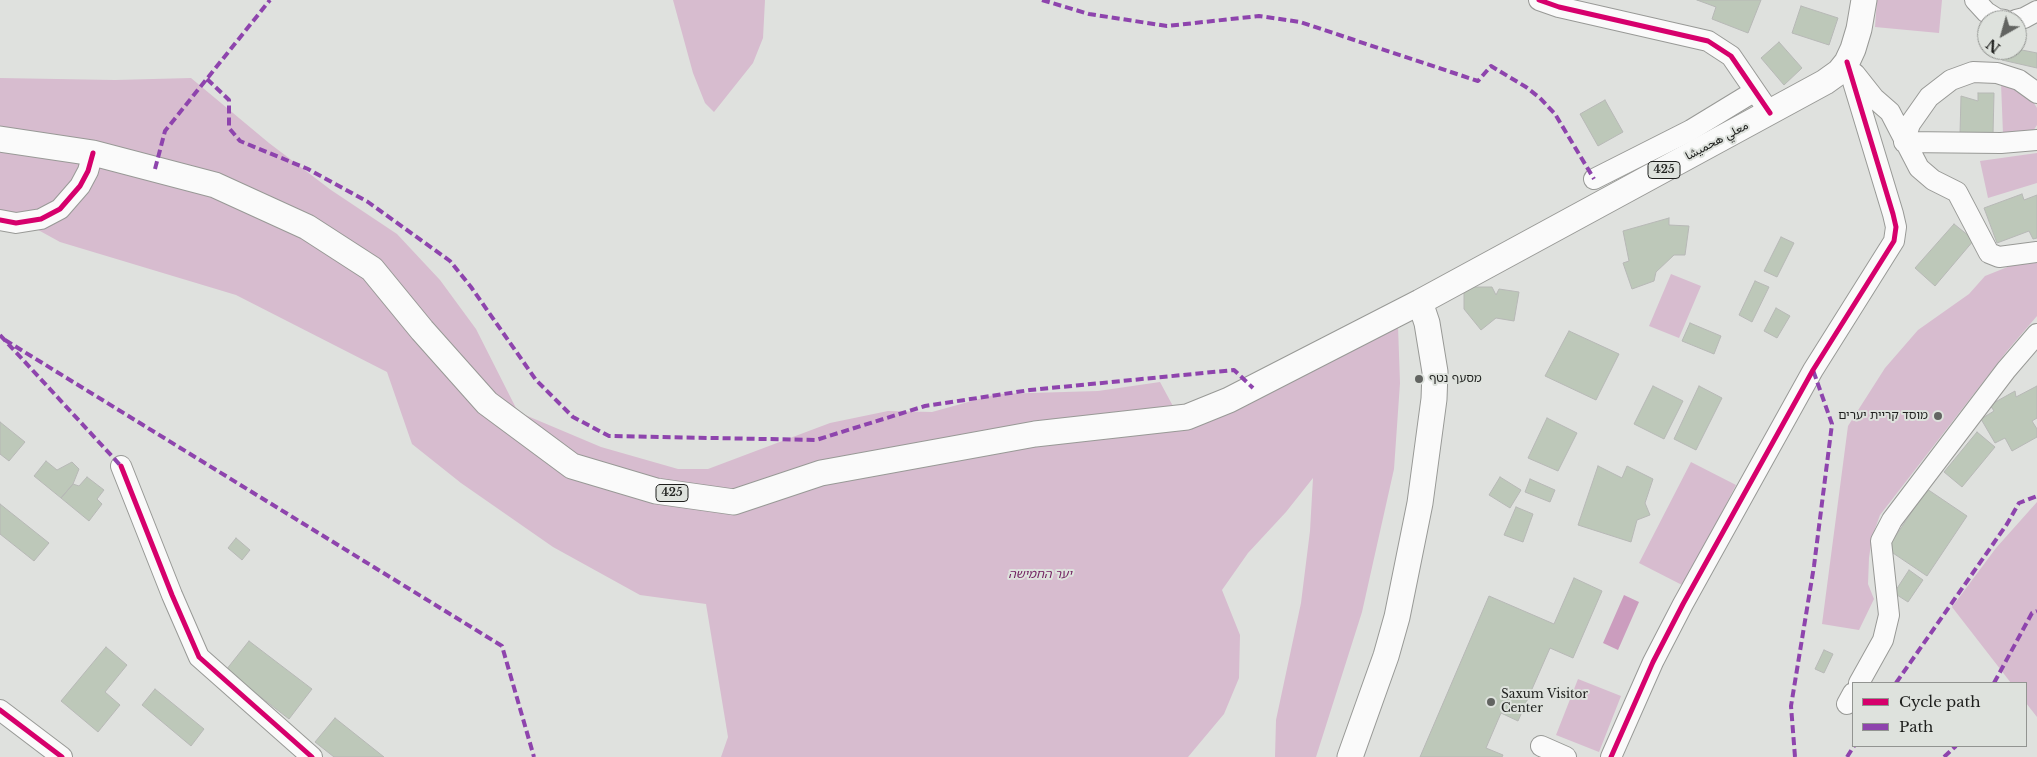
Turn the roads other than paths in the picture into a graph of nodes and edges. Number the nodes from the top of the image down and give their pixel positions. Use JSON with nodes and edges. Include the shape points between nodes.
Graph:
{"nodes":[{"id":1,"x":1539,"y":0,"type":"edge"},
{"id":2,"x":1864,"y":0,"type":"edge"},
{"id":3,"x":1975,"y":0,"type":"edge"},
{"id":4,"x":1984,"y":10,"type":"edge"},
{"id":5,"x":1847,"y":62,"type":"junction"},
{"id":6,"x":1755,"y":91,"type":"junction"},
{"id":7,"x":2037,"y":93,"type":"edge"},
{"id":8,"x":1770,"y":113,"type":"junction"},
{"id":9,"x":0,"y":139,"type":"edge"},
{"id":10,"x":2037,"y":140,"type":"edge"},
{"id":11,"x":1904,"y":142,"type":"junction"},
{"id":12,"x":93,"y":153,"type":"junction"},
{"id":13,"x":1594,"y":179,"type":"dead end"},
{"id":14,"x":0,"y":220,"type":"edge"},
{"id":15,"x":2037,"y":252,"type":"edge"},
{"id":16,"x":1420,"y":302,"type":"junction"},
{"id":17,"x":2037,"y":334,"type":"edge"},
{"id":18,"x":121,"y":466,"type":"dead end"},
{"id":19,"x":1860,"y":682,"type":"edge"},
{"id":20,"x":0,"y":710,"type":"edge"},
{"id":21,"x":1541,"y":746,"type":"dead end"},
{"id":22,"x":62,"y":757,"type":"edge"},
{"id":23,"x":312,"y":757,"type":"edge"},
{"id":24,"x":1350,"y":757,"type":"edge"},
{"id":25,"x":1566,"y":757,"type":"edge"},
{"id":26,"x":1610,"y":757,"type":"edge"}],
"edges":[{"from":1,"to":6,"type":"street","via":[[1708,41],[1731,56]]},
{"from":2,"to":5,"type":"main road","name":"معلي هحميشا","number":"425","via":[[1859,29]]},
{"from":3,"to":4,"type":"street"},
{"from":5,"to":8,"type":"main road","name":"معلي هحميشا","number":"425","via":[[1825,82]]},
{"from":5,"to":11,"type":"street","via":[[1874,98],[1890,112]]},
{"from":5,"to":26,"type":"street","via":[[1893,214],[1896,227],[1894,242],[1814,370],[1682,604]]},
{"from":6,"to":8,"type":"street"},
{"from":6,"to":13,"type":"street","via":[[1691,130]]},
{"from":7,"to":11,"type":"street","via":[[2019,80],[1997,73],[1973,72],[1951,80],[1929,97],[1910,124]]},
{"from":8,"to":16,"type":"main road","name":"معلي هحميشا","number":"425"},
{"from":9,"to":12,"type":"main road","number":"425"},
{"from":10,"to":11,"type":"street"},
{"from":11,"to":15,"type":"street","via":[[1918,168],[1957,192],[1989,253],[1999,256]]},
{"from":12,"to":14,"type":"street","via":[[80,186],[60,209],[41,219],[16,223]]},
{"from":12,"to":16,"type":"main road","number":"425","via":[[215,185],[307,227],[356,258],[372,269],[487,403],[572,466],[656,491],[734,502],[820,473],[1035,434],[1188,417],[1229,400]]},
{"from":16,"to":24,"type":"main road","via":[[1435,372],[1420,504],[1397,617]]},
{"from":17,"to":19,"type":"street","via":[[1892,520],[1881,541],[1889,615],[1882,640]]},
{"from":18,"to":23,"type":"street","via":[[198,657]]},
{"from":20,"to":22,"type":"street"},
{"from":21,"to":25,"type":"street"}]}
